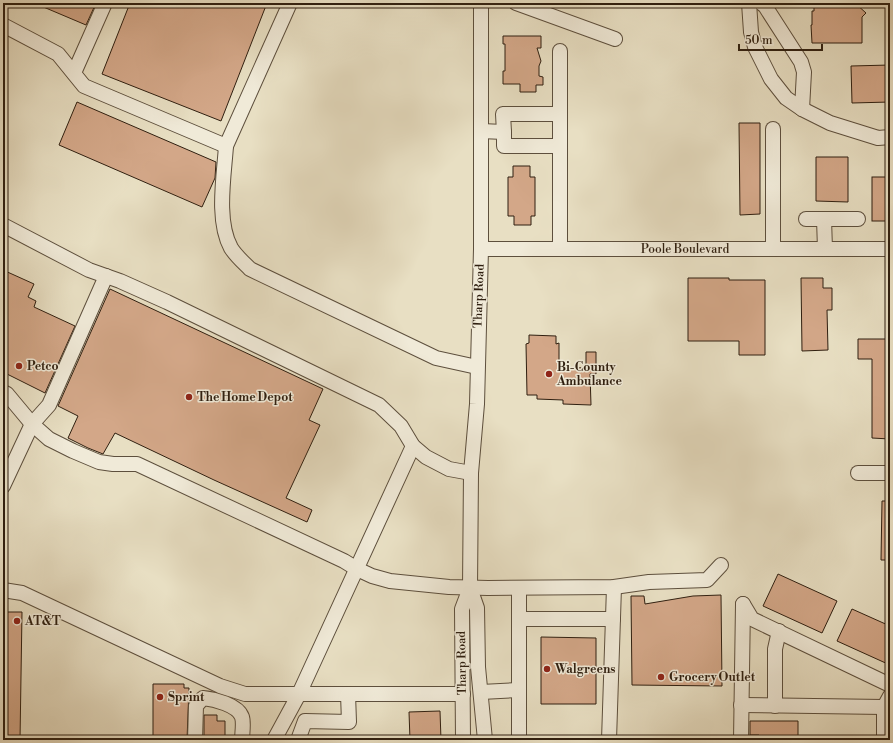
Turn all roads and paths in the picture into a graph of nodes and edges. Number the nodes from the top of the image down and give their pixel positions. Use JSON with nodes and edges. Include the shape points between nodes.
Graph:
{"nodes":[{"id":1,"x":105,"y":3,"type":"edge"},
{"id":2,"x":290,"y":3,"type":"edge"},
{"id":3,"x":481,"y":3,"type":"edge"},
{"id":4,"x":516,"y":3,"type":"edge"},
{"id":5,"x":749,"y":3,"type":"edge"},
{"id":6,"x":761,"y":3,"type":"edge"},
{"id":7,"x":3,"y":25,"type":"edge"},
{"id":8,"x":615,"y":39,"type":"dead end"},
{"id":9,"x":560,"y":51,"type":"dead end"},
{"id":10,"x":74,"y":73,"type":"junction"},
{"id":11,"x":802,"y":109,"type":"junction"},
{"id":12,"x":560,"y":114,"type":"junction"},
{"id":13,"x":774,"y":129,"type":"dead end"},
{"id":14,"x":481,"y":132,"type":"junction"},
{"id":15,"x":504,"y":132,"type":"junction"},
{"id":16,"x":890,"y":137,"type":"edge"},
{"id":17,"x":226,"y":146,"type":"junction"},
{"id":18,"x":560,"y":146,"type":"junction"},
{"id":19,"x":806,"y":219,"type":"dead end"},
{"id":20,"x":824,"y":219,"type":"junction"},
{"id":21,"x":858,"y":219,"type":"dead end"},
{"id":22,"x":3,"y":225,"type":"edge"},
{"id":23,"x":480,"y":249,"type":"junction"},
{"id":24,"x":560,"y":249,"type":"junction"},
{"id":25,"x":773,"y":249,"type":"junction"},
{"id":26,"x":824,"y":249,"type":"junction"},
{"id":27,"x":890,"y":249,"type":"edge"},
{"id":28,"x":106,"y":276,"type":"junction"},
{"id":29,"x":478,"y":367,"type":"junction"},
{"id":30,"x":3,"y":392,"type":"edge"},
{"id":31,"x":32,"y":424,"type":"junction"},
{"id":32,"x":413,"y":446,"type":"junction"},
{"id":33,"x":471,"y":473,"type":"junction"},
{"id":34,"x":858,"y":473,"type":"dead end"},
{"id":35,"x":890,"y":473,"type":"edge"},
{"id":36,"x":3,"y":486,"type":"edge"},
{"id":37,"x":721,"y":565,"type":"dead end"},
{"id":38,"x":357,"y":569,"type":"junction"},
{"id":39,"x":614,"y":587,"type":"junction"},
{"id":40,"x":470,"y":588,"type":"junction"},
{"id":41,"x":519,"y":588,"type":"junction"},
{"id":42,"x":3,"y":590,"type":"edge"},
{"id":43,"x":519,"y":619,"type":"junction"},
{"id":44,"x":613,"y":619,"type":"junction"},
{"id":45,"x":779,"y":631,"type":"junction"},
{"id":46,"x":890,"y":685,"type":"edge"},
{"id":47,"x":518,"y":690,"type":"junction"},
{"id":48,"x":481,"y":692,"type":"junction"},
{"id":49,"x":299,"y":694,"type":"junction"},
{"id":50,"x":348,"y":694,"type":"junction"},
{"id":51,"x":463,"y":694,"type":"junction"},
{"id":52,"x":887,"y":702,"type":"edge"},
{"id":53,"x":741,"y":705,"type":"junction"},
{"id":54,"x":775,"y":706,"type":"junction"},
{"id":55,"x":195,"y":740,"type":"edge"},
{"id":56,"x":242,"y":740,"type":"edge"},
{"id":57,"x":274,"y":740,"type":"edge"},
{"id":58,"x":298,"y":740,"type":"edge"},
{"id":59,"x":463,"y":740,"type":"edge"},
{"id":60,"x":485,"y":740,"type":"edge"},
{"id":61,"x":519,"y":740,"type":"edge"},
{"id":62,"x":609,"y":740,"type":"edge"},
{"id":63,"x":741,"y":740,"type":"edge"},
{"id":64,"x":884,"y":740,"type":"edge"}],
"edges":[{"from":1,"to":10,"type":"street"},
{"from":2,"to":17,"type":"street"},
{"from":3,"to":14,"type":"street","name":"Tharp Road"},
{"from":4,"to":8,"type":"street"},
{"from":5,"to":11,"type":"street","via":[[755,47],[771,79],[786,98]]},
{"from":6,"to":11,"type":"street","via":[[801,62],[804,72]]},
{"from":7,"to":10,"type":"street","via":[[58,54]]},
{"from":9,"to":12,"type":"street"},
{"from":10,"to":17,"type":"street","via":[[84,86]]},
{"from":11,"to":16,"type":"street","via":[[830,123],[862,134],[878,138]]},
{"from":12,"to":15,"type":"street","via":[[503,114]]},
{"from":12,"to":18,"type":"street"},
{"from":13,"to":25,"type":"street"},
{"from":14,"to":15,"type":"street"},
{"from":14,"to":23,"type":"street","name":"Tharp Road"},
{"from":15,"to":18,"type":"street","via":[[504,146]]},
{"from":17,"to":29,"type":"street","via":[[223,197],[226,233],[238,257],[250,269],[436,358]]},
{"from":18,"to":24,"type":"street"},
{"from":19,"to":20,"type":"street"},
{"from":20,"to":21,"type":"street"},
{"from":20,"to":26,"type":"street"},
{"from":22,"to":28,"type":"street","via":[[89,270]]},
{"from":23,"to":24,"type":"street","name":"Poole Boulevard"},
{"from":23,"to":29,"type":"street","name":"Tharp Road"},
{"from":24,"to":25,"type":"street","name":"Poole Boulevard"},
{"from":25,"to":26,"type":"street","name":"Poole Boulevard"},
{"from":26,"to":27,"type":"street","name":"Poole Boulevard"},
{"from":28,"to":31,"type":"street","via":[[49,405]]},
{"from":28,"to":32,"type":"street","via":[[167,302],[379,405],[401,426]]},
{"from":29,"to":33,"type":"street","name":"Tharp Road"},
{"from":30,"to":31,"type":"street"},
{"from":31,"to":36,"type":"street"},
{"from":31,"to":38,"type":"street","via":[[49,439],[73,451],[99,462],[137,464],[344,560]]},
{"from":32,"to":33,"type":"street","via":[[426,457],[449,469]]},
{"from":32,"to":38,"type":"street"},
{"from":33,"to":40,"type":"street","name":"Tharp Road"},
{"from":34,"to":35,"type":"street"},
{"from":37,"to":39,"type":"street","via":[[707,580],[649,582]]},
{"from":38,"to":40,"type":"street","via":[[390,581]]},
{"from":38,"to":49,"type":"street"},
{"from":39,"to":41,"type":"street"},
{"from":39,"to":44,"type":"street"},
{"from":40,"to":41,"type":"street"},
{"from":40,"to":48,"type":"street","name":"Tharp Road","via":[[477,608]]},
{"from":40,"to":51,"type":"street","name":"Tharp Road","via":[[462,609]]},
{"from":41,"to":43,"type":"street"},
{"from":42,"to":49,"type":"street","via":[[22,593],[226,688],[245,694]]},
{"from":43,"to":44,"type":"street"},
{"from":43,"to":47,"type":"street"},
{"from":44,"to":62,"type":"street"},
{"from":45,"to":46,"type":"street"},
{"from":45,"to":53,"type":"street","via":[[752,619],[743,604]]},
{"from":45,"to":54,"type":"street","via":[[775,649]]},
{"from":47,"to":48,"type":"street"},
{"from":47,"to":61,"type":"street"},
{"from":48,"to":60,"type":"street","name":"Tharp Road"},
{"from":49,"to":50,"type":"street"},
{"from":49,"to":57,"type":"street"},
{"from":50,"to":51,"type":"street"},
{"from":50,"to":58,"type":"street","via":[[349,722],[305,721]]},
{"from":51,"to":59,"type":"street","name":"Tharp Road"},
{"from":52,"to":54,"type":"street"},
{"from":52,"to":64,"type":"street"},
{"from":53,"to":54,"type":"street"},
{"from":53,"to":63,"type":"street"},
{"from":55,"to":56,"type":"street","via":[[196,706],[203,698],[214,699],[236,709],[242,717]]}]}
